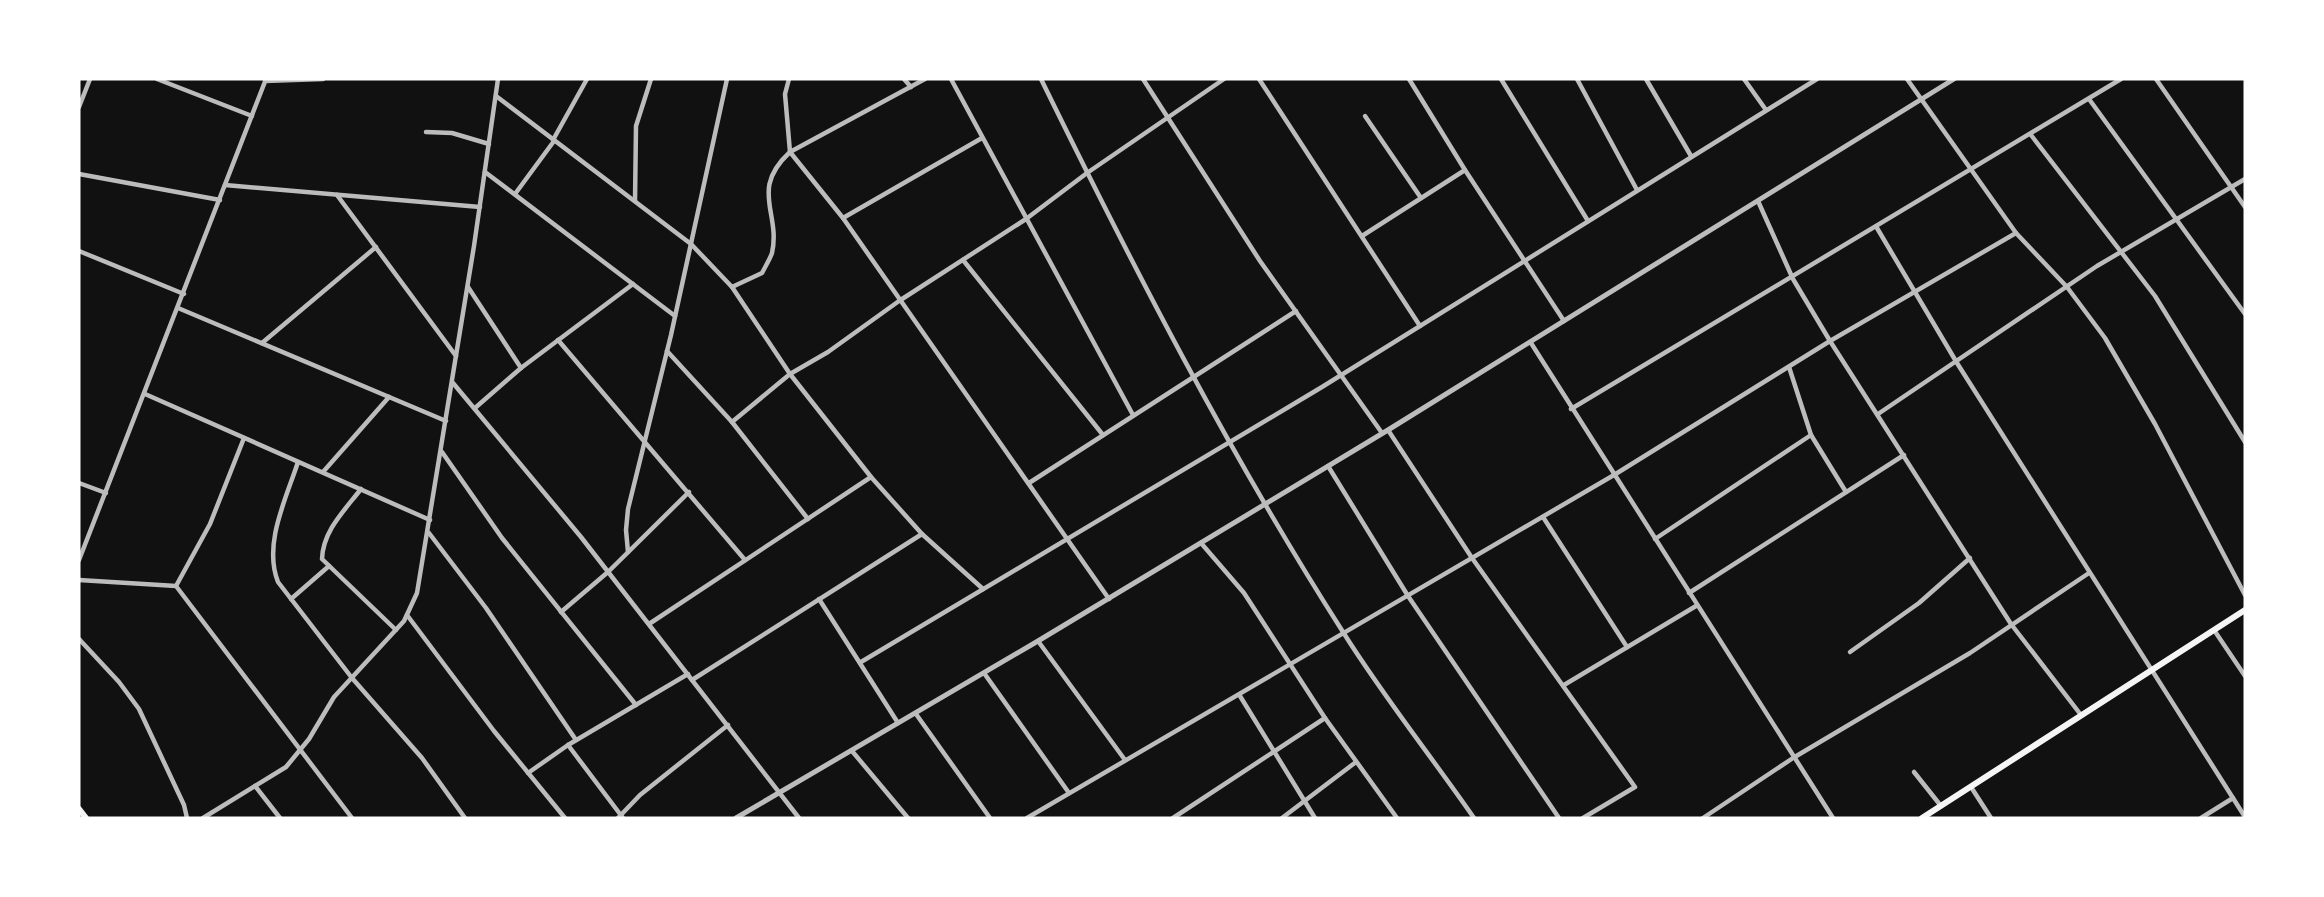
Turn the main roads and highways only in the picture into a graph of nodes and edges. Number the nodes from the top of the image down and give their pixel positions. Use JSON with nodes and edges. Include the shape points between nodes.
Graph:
{"nodes":[{"id":1,"x":2245,"y":610,"type":"edge"},
{"id":2,"x":79,"y":809,"type":"edge"},
{"id":3,"x":86,"y":818,"type":"edge"},
{"id":4,"x":1922,"y":818,"type":"edge"}],
"edges":[{"from":1,"to":4,"type":"main road"},
{"from":2,"to":3,"type":"main road"}]}
